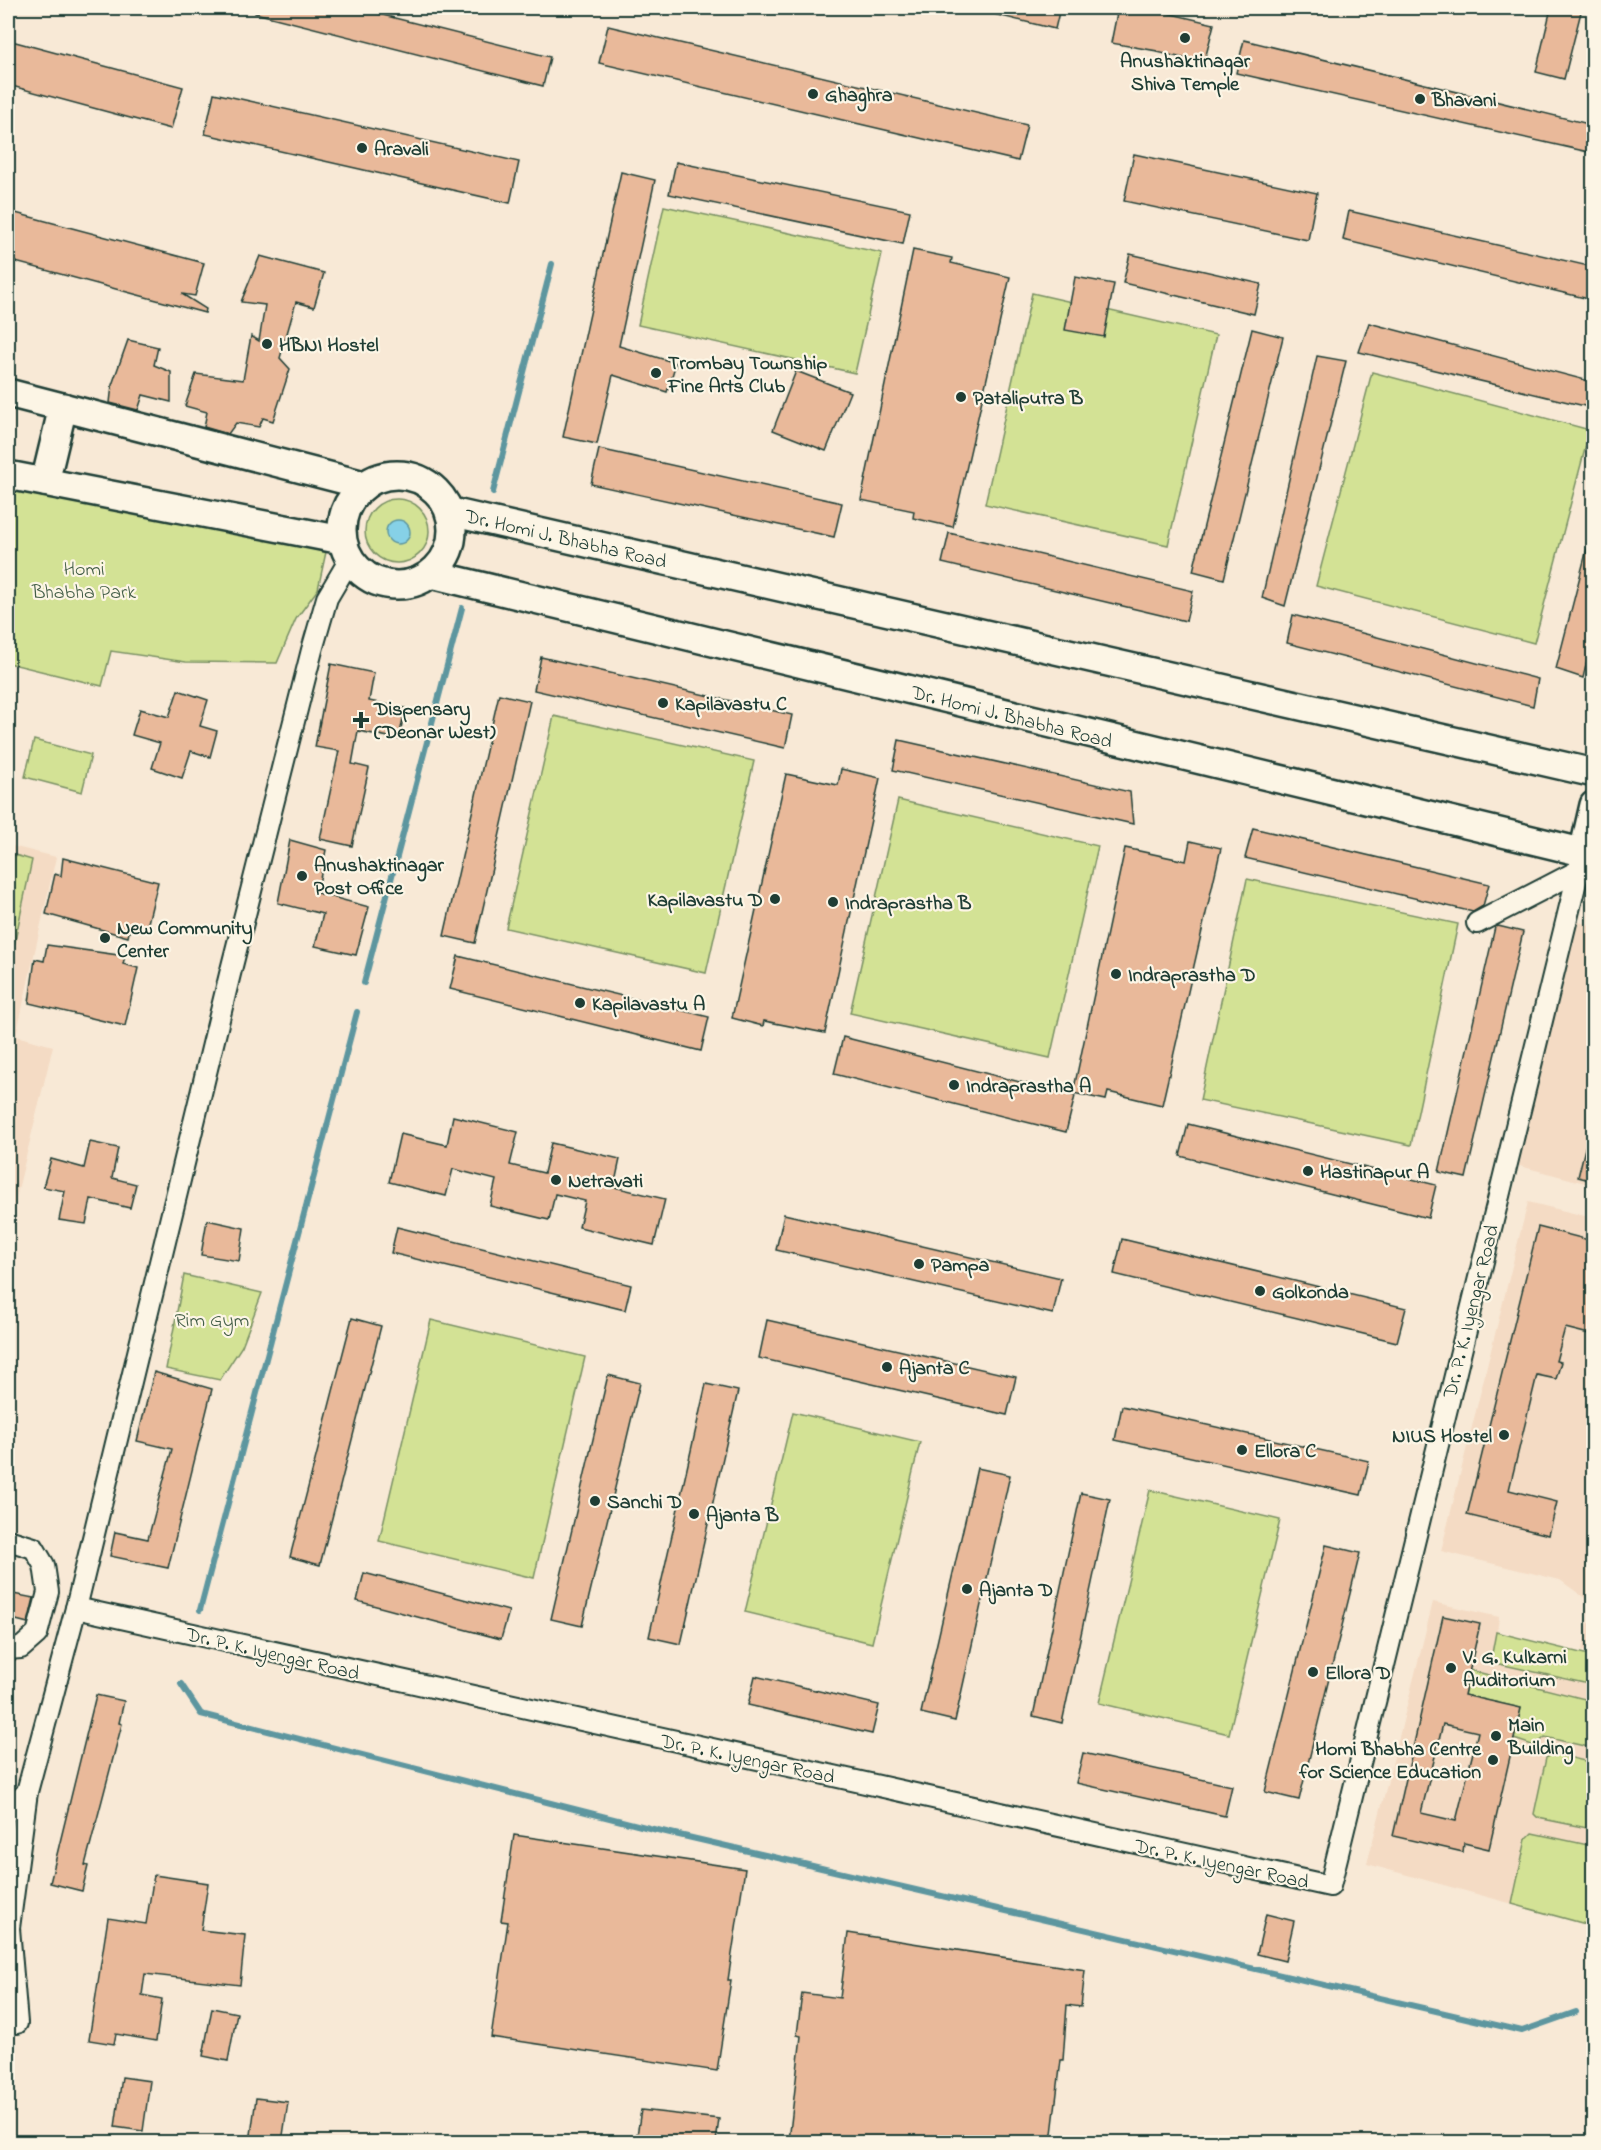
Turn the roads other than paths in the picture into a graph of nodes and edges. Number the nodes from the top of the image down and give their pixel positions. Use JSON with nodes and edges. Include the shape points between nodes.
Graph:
{"nodes":[{"id":1,"x":8,"y":393,"type":"edge"},
{"id":2,"x":63,"y":407,"type":"junction"},
{"id":3,"x":8,"y":475,"type":"edge"},
{"id":4,"x":45,"y":482,"type":"junction"},
{"id":5,"x":364,"y":485,"type":"junction"},
{"id":6,"x":451,"y":512,"type":"junction"},
{"id":7,"x":346,"y":550,"type":"junction"},
{"id":8,"x":431,"y":574,"type":"junction"},
{"id":9,"x":1593,"y":773,"type":"edge"},
{"id":10,"x":1593,"y":805,"type":"edge"},
{"id":11,"x":1585,"y":860,"type":"edge"},
{"id":12,"x":1477,"y":923,"type":"dead end"},
{"id":13,"x":8,"y":1539,"type":"edge"},
{"id":14,"x":76,"y":1608,"type":"junction"},
{"id":15,"x":37,"y":1634,"type":"junction"},
{"id":16,"x":68,"y":1641,"type":"junction"},
{"id":17,"x":8,"y":1649,"type":"edge"},
{"id":18,"x":27,"y":1792,"type":"junction"},
{"id":19,"x":8,"y":1811,"type":"edge"},
{"id":20,"x":17,"y":2023,"type":"dead end"}],
"edges":[{"from":1,"to":2,"type":"street"},
{"from":2,"to":4,"type":"street"},
{"from":2,"to":5,"type":"street"},
{"from":3,"to":4,"type":"street"},
{"from":4,"to":7,"type":"street"},
{"from":5,"to":6,"type":"street","via":[[399,474],[418,479],[434,488]]},
{"from":5,"to":7,"type":"street","via":[[350,501],[342,520]]},
{"from":6,"to":8,"type":"street","via":[[449,549]]},
{"from":6,"to":9,"type":"street","name":"Dr. Homi J. Bhabha Road"},
{"from":7,"to":8,"type":"street","via":[[363,574],[379,583],[415,583]]},
{"from":7,"to":14,"type":"street","via":[[309,661]]},
{"from":8,"to":11,"type":"street","name":"Dr. Homi J. Bhabha Road"},
{"from":10,"to":11,"type":"street"},
{"from":11,"to":12,"type":"street"},
{"from":11,"to":14,"type":"street","name":"Dr. P. K. Iyengar Road","via":[[1329,1886]]},
{"from":13,"to":15,"type":"street","via":[[34,1548],[44,1565],[48,1592]]},
{"from":14,"to":16,"type":"street"},
{"from":15,"to":16,"type":"street"},
{"from":15,"to":17,"type":"street","via":[[21,1648]]},
{"from":16,"to":18,"type":"street"},
{"from":18,"to":19,"type":"street"},
{"from":18,"to":20,"type":"street","via":[[9,1928]]}]}
